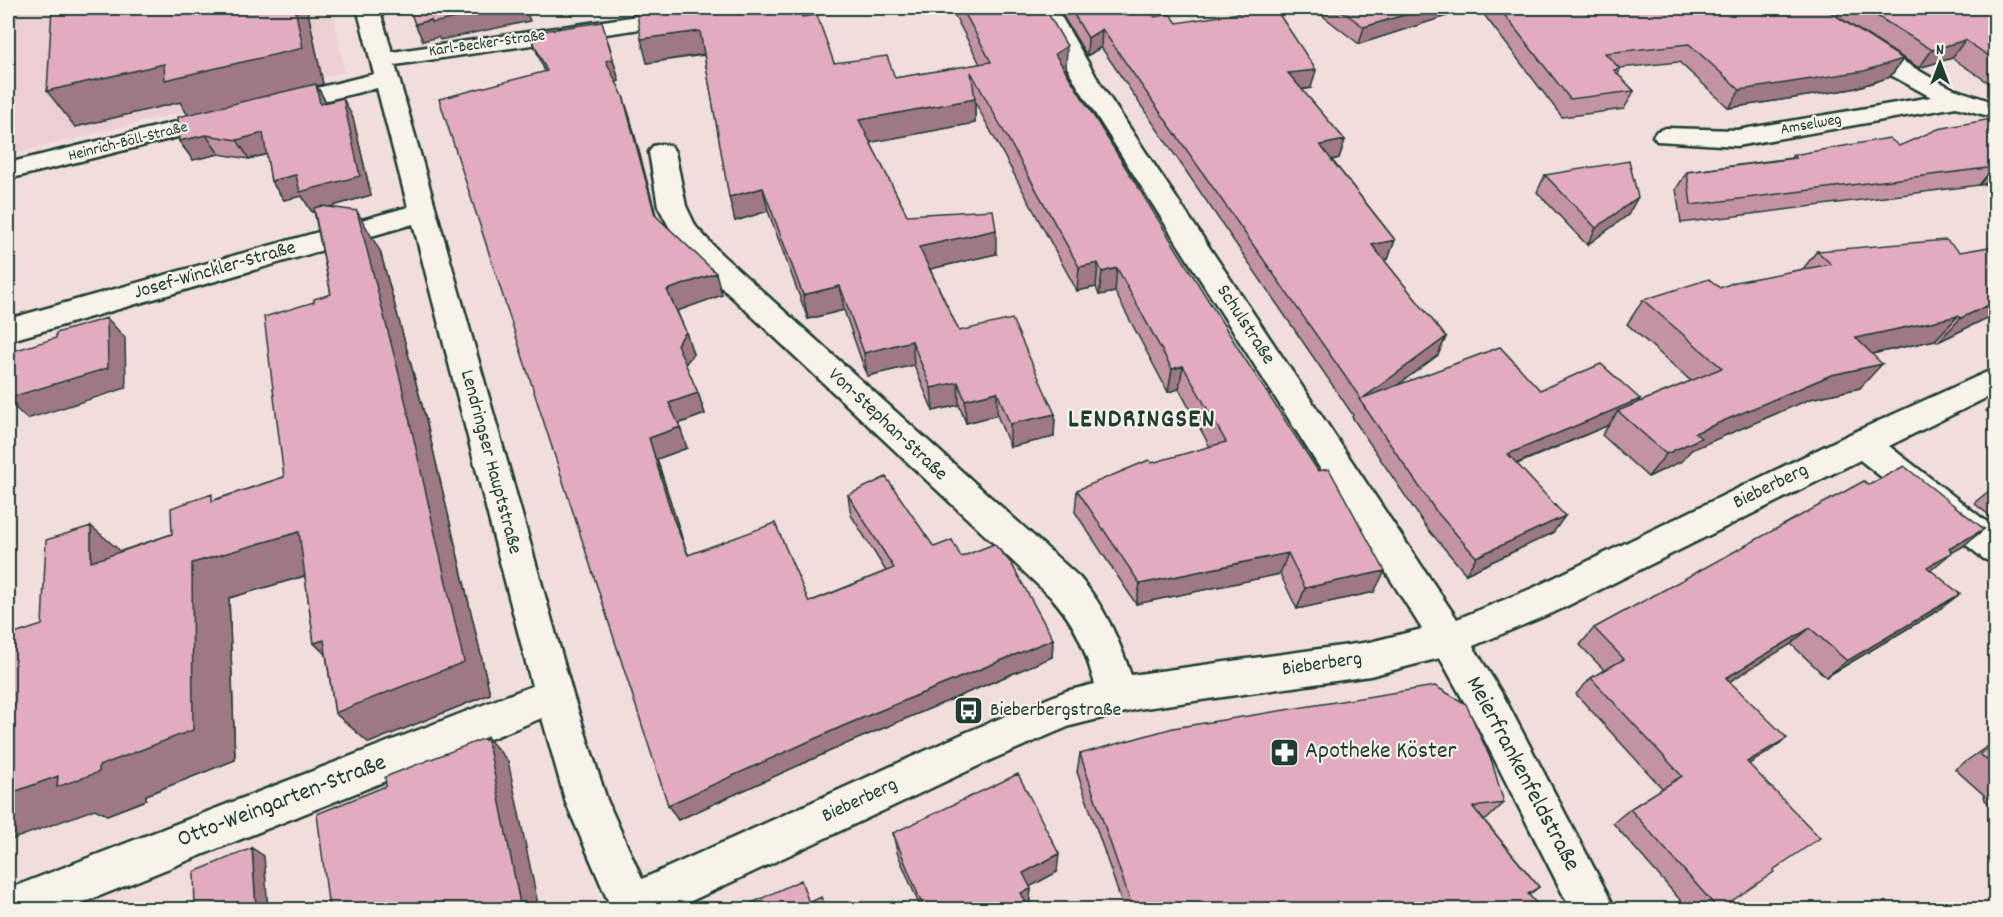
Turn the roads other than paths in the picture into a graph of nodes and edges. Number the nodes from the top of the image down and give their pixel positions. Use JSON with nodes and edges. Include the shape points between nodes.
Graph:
{"nodes":[{"id":1,"x":368,"y":8,"type":"edge"},
{"id":2,"x":735,"y":8,"type":"edge"},
{"id":3,"x":1045,"y":8,"type":"edge"},
{"id":4,"x":1807,"y":8,"type":"edge"},
{"id":5,"x":385,"y":69,"type":"junction"},
{"id":6,"x":1956,"y":100,"type":"junction"},
{"id":7,"x":1995,"y":111,"type":"edge"},
{"id":8,"x":1666,"y":136,"type":"dead end"},
{"id":9,"x":662,"y":152,"type":"dead end"},
{"id":10,"x":8,"y":171,"type":"edge"},
{"id":11,"x":423,"y":212,"type":"junction"},
{"id":12,"x":8,"y":330,"type":"edge"},
{"id":13,"x":1995,"y":379,"type":"edge"},
{"id":14,"x":1862,"y":443,"type":"junction"},
{"id":15,"x":1995,"y":549,"type":"edge"},
{"id":16,"x":1449,"y":639,"type":"junction"},
{"id":17,"x":554,"y":695,"type":"junction"},
{"id":18,"x":1118,"y":695,"type":"junction"},
{"id":19,"x":634,"y":907,"type":"edge"},
{"id":20,"x":10,"y":909,"type":"edge"},
{"id":21,"x":1593,"y":909,"type":"edge"}],
"edges":[{"from":1,"to":5,"type":"street","name":"Lendringser Hauptstraße"},
{"from":2,"to":5,"type":"street","name":"Karl-Becker-Straße"},
{"from":3,"to":16,"type":"street","name":"Schulstraße","via":[[1102,105]]},
{"from":4,"to":6,"type":"street","name":"Amselweg"},
{"from":5,"to":10,"type":"street","name":"Heinrich-Böll-Straße"},
{"from":5,"to":11,"type":"street","name":"Lendringser Hauptstraße"},
{"from":6,"to":7,"type":"street","name":"Amselweg"},
{"from":6,"to":8,"type":"street","name":"Amselweg","via":[[1737,138]]},
{"from":9,"to":18,"type":"street","name":"Von-Stephan-Straße","via":[[672,206],[685,232],[729,278],[1066,588],[1084,609],[1100,639]]},
{"from":11,"to":12,"type":"street","name":"Josef-Winckler-Straße"},
{"from":11,"to":17,"type":"street","name":"Lendringser Hauptstraße"},
{"from":13,"to":14,"type":"street","name":"Bieberberg"},
{"from":14,"to":15,"type":"street"},
{"from":14,"to":16,"type":"street","name":"Bieberberg","via":[[1546,599]]},
{"from":16,"to":18,"type":"street","name":"Bieberberg","via":[[1370,659]]},
{"from":16,"to":21,"type":"street","name":"Meierfrankenfeldstraße"},
{"from":17,"to":19,"type":"street","name":"Lendringser Hauptstraße","via":[[587,803]]},
{"from":17,"to":20,"type":"street","name":"Otto-Weingarten-Straße"},
{"from":18,"to":19,"type":"street","name":"Bieberberg","via":[[1065,709],[981,745]]}]}
